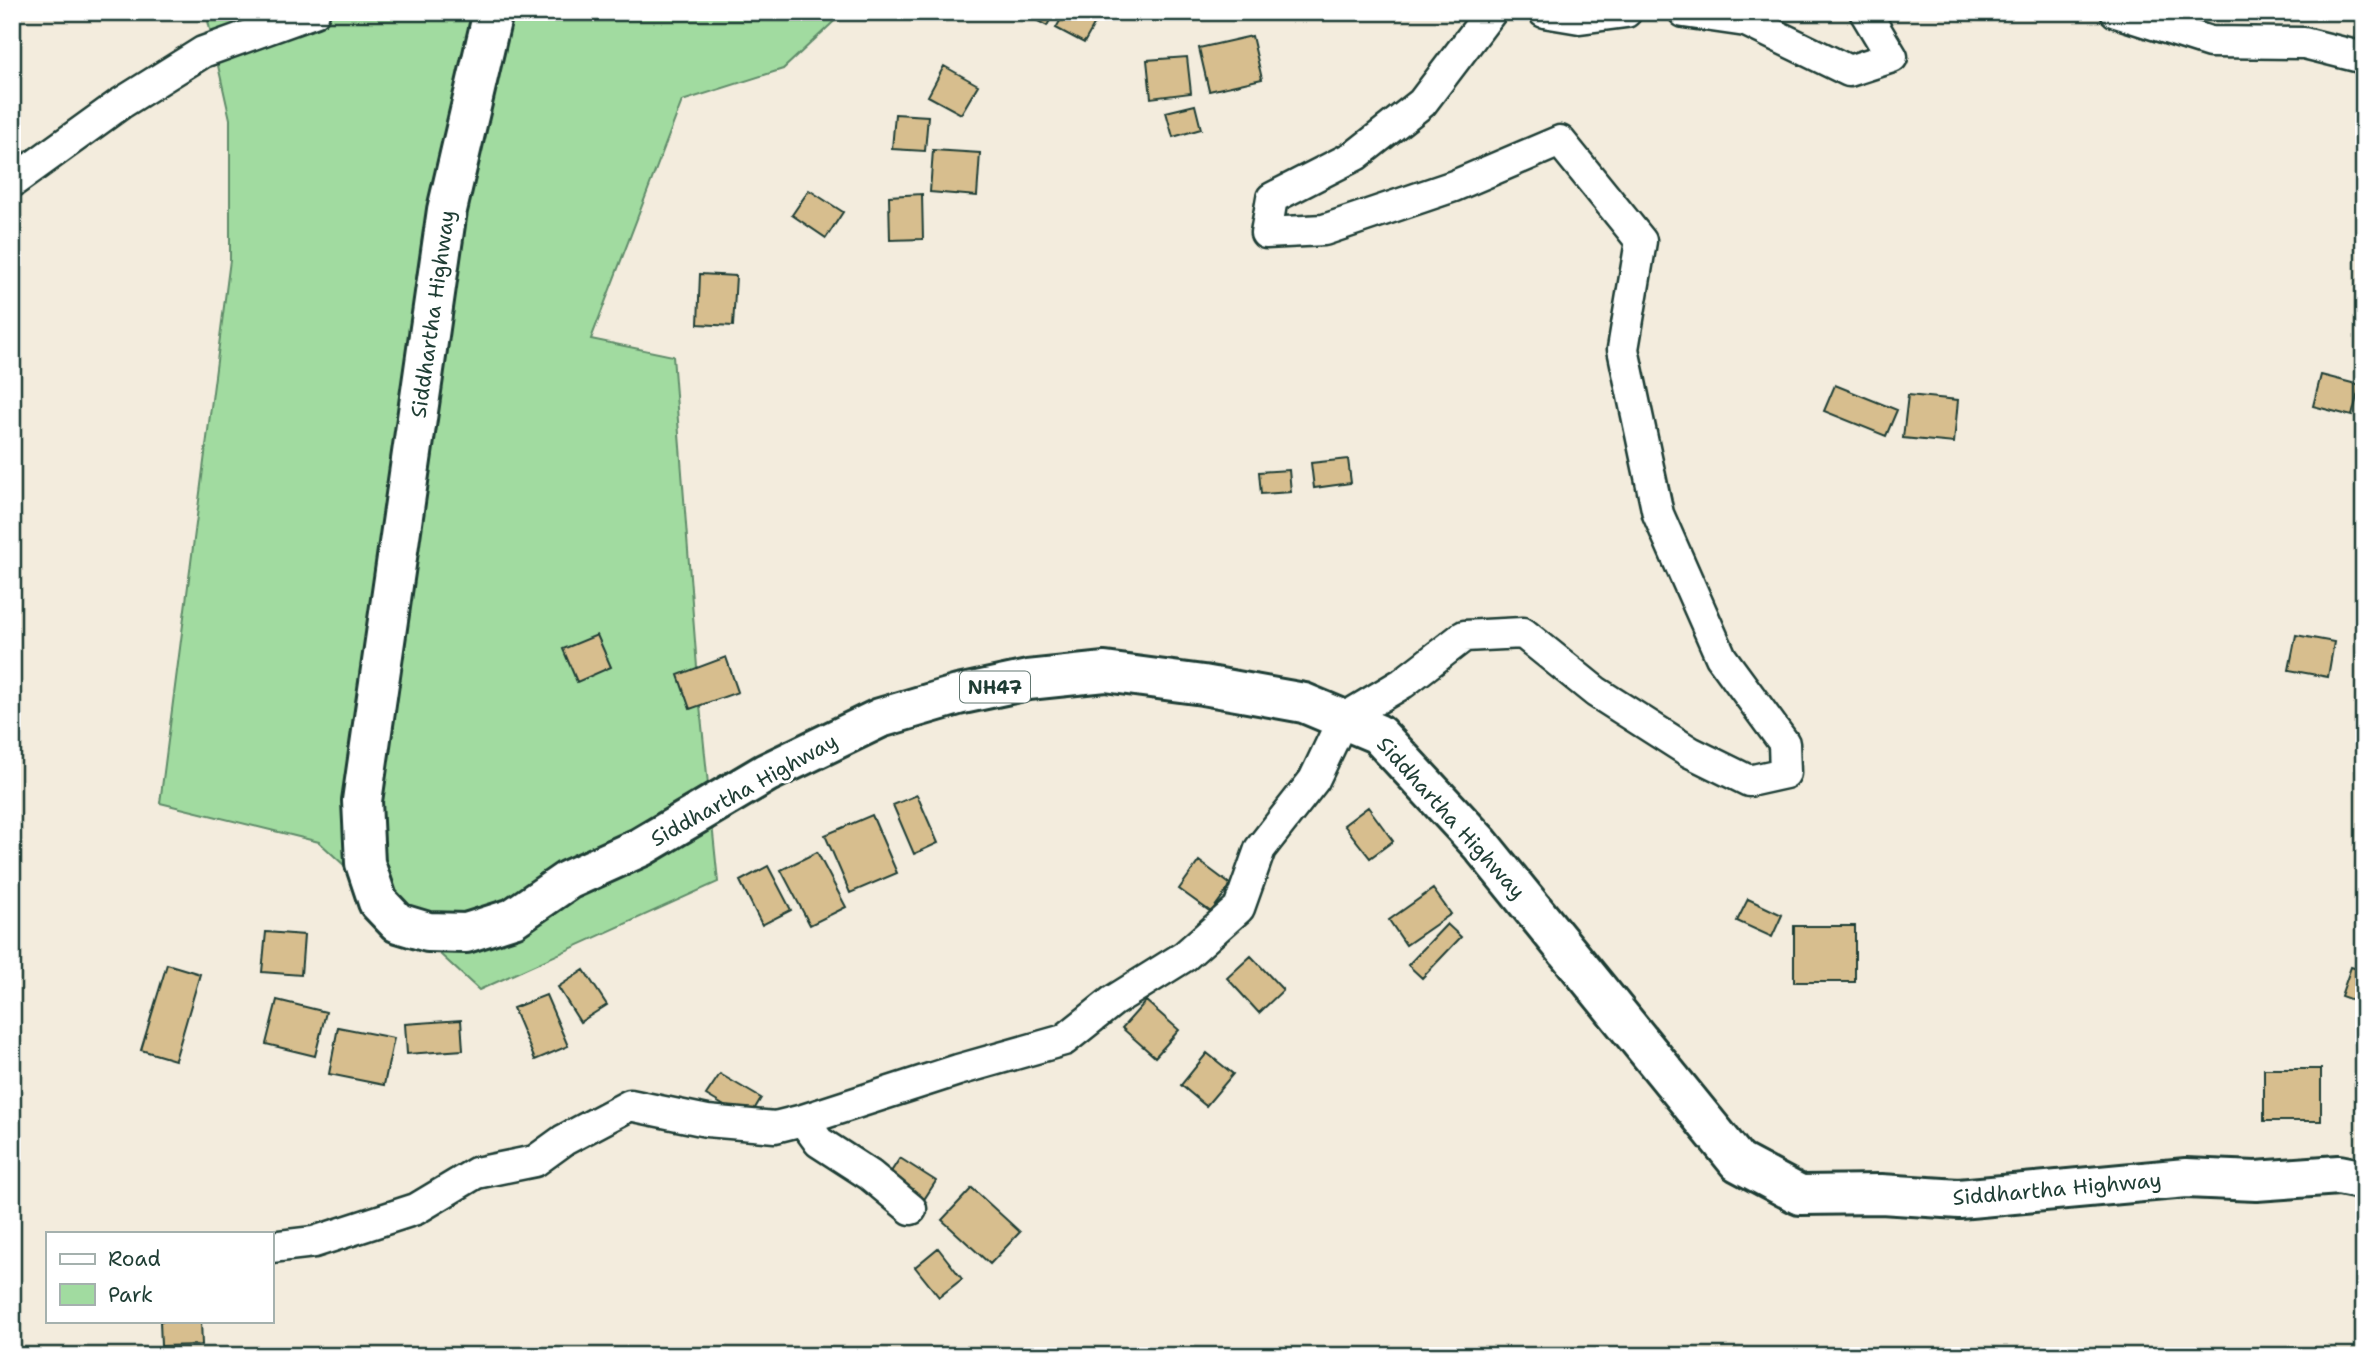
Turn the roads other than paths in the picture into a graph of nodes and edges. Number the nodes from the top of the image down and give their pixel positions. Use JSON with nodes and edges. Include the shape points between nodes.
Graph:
{"nodes":[{"id":1,"x":314,"y":12,"type":"edge"},
{"id":2,"x":493,"y":12,"type":"edge"},
{"id":3,"x":1491,"y":12,"type":"edge"},
{"id":4,"x":1544,"y":12,"type":"edge"},
{"id":5,"x":1626,"y":12,"type":"edge"},
{"id":6,"x":1684,"y":12,"type":"edge"},
{"id":7,"x":1865,"y":12,"type":"edge"},
{"id":8,"x":2116,"y":12,"type":"edge"},
{"id":9,"x":2364,"y":58,"type":"edge"},
{"id":10,"x":12,"y":182,"type":"edge"},
{"id":11,"x":1343,"y":719,"type":"junction"},
{"id":12,"x":803,"y":1120,"type":"junction"},
{"id":13,"x":2364,"y":1180,"type":"edge"},
{"id":14,"x":911,"y":1209,"type":"dead end"},
{"id":15,"x":273,"y":1247,"type":"edge"}],
"edges":[{"from":1,"to":10,"type":"street","via":[[204,52],[120,104]]},
{"from":2,"to":11,"type":"highway","name":"Siddhartha Highway","number":"NH47","via":[[447,210],[362,801],[365,863],[379,902],[398,923],[428,932],[466,933],[513,918],[568,880],[642,847],[766,773],[880,718],[958,695],[1028,680],[1105,672],[1304,703]]},
{"from":3,"to":11,"type":"street","via":[[1422,103],[1356,155],[1272,198],[1266,233],[1324,230],[1454,186],[1560,141],[1641,241],[1623,349],[1658,514],[1721,657],[1784,743],[1785,774],[1749,781],[1690,752],[1596,692],[1523,633],[1464,636],[1403,683]]},
{"from":4,"to":5,"type":"street","via":[[1580,18]]},
{"from":6,"to":7,"type":"street","via":[[1746,21],[1849,71],[1892,57]]},
{"from":8,"to":9,"type":"street","via":[[2210,42],[2304,43]]},
{"from":11,"to":12,"type":"street","via":[[1314,780],[1260,849],[1239,908],[1185,956],[1112,1001],[1064,1040]]},
{"from":11,"to":13,"type":"highway","name":"Siddhartha Highway","number":"NH47","via":[[1378,734],[1480,844],[1738,1162],[1800,1195],[1959,1199],[2186,1178],[2256,1181],[2339,1175]]},
{"from":12,"to":14,"type":"street","via":[[819,1142]]},
{"from":12,"to":15,"type":"street","via":[[775,1128],[707,1121],[630,1105],[535,1161],[476,1173],[416,1209],[314,1242]]}]}
